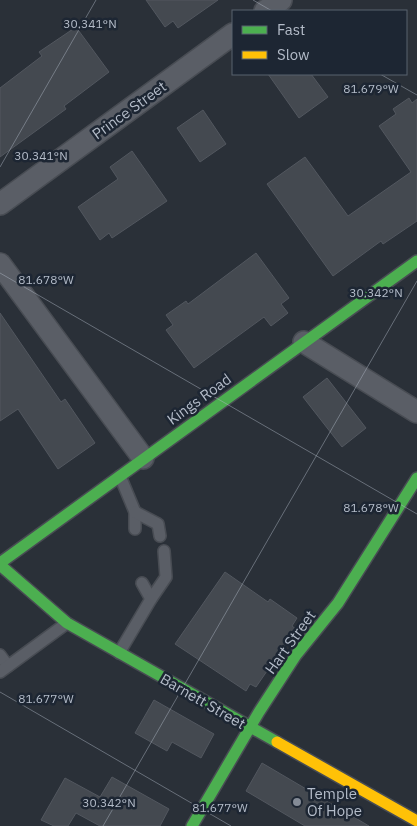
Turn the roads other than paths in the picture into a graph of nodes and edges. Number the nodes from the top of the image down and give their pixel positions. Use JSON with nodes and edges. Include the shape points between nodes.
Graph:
{"nodes":[{"id":1,"x":280,"y":0,"type":"edge"},
{"id":2,"x":266,"y":10,"type":"edge"},
{"id":3,"x":232,"y":35,"type":"edge"},
{"id":4,"x":0,"y":204,"type":"edge"},
{"id":5,"x":417,"y":261,"type":"edge"},
{"id":6,"x":0,"y":264,"type":"edge"},
{"id":7,"x":304,"y":342,"type":"junction"},
{"id":8,"x":417,"y":412,"type":"edge"},
{"id":9,"x":143,"y":458,"type":"junction"},
{"id":10,"x":120,"y":476,"type":"junction"},
{"id":11,"x":417,"y":478,"type":"edge"},
{"id":12,"x":135,"y":512,"type":"junction"},
{"id":13,"x":135,"y":529,"type":"dead end"},
{"id":14,"x":160,"y":536,"type":"dead end"},
{"id":15,"x":164,"y":551,"type":"dead end"},
{"id":16,"x":0,"y":564,"type":"edge"},
{"id":17,"x":142,"y":583,"type":"dead end"},
{"id":18,"x":151,"y":599,"type":"junction"},
{"id":19,"x":67,"y":623,"type":"junction"},
{"id":20,"x":119,"y":653,"type":"junction"},
{"id":21,"x":0,"y":655,"type":"edge"},
{"id":22,"x":4,"y":669,"type":"edge"},
{"id":23,"x":249,"y":727,"type":"junction"},
{"id":24,"x":417,"y":821,"type":"edge"},
{"id":25,"x":192,"y":826,"type":"edge"}],
"edges":[{"from":1,"to":2,"type":"street"},
{"from":3,"to":4,"type":"street","name":"Prince Street"},
{"from":5,"to":7,"type":"street","name":"Kings Road"},
{"from":6,"to":9,"type":"street"},
{"from":7,"to":8,"type":"street"},
{"from":7,"to":9,"type":"street","name":"Kings Road"},
{"from":9,"to":10,"type":"street","name":"Kings Road"},
{"from":10,"to":12,"type":"lane"},
{"from":10,"to":16,"type":"street","name":"Kings Road"},
{"from":11,"to":23,"type":"street","name":"Hart Street","via":[[338,603],[296,655]]},
{"from":12,"to":13,"type":"lane"},
{"from":12,"to":14,"type":"lane","via":[[158,524]]},
{"from":15,"to":18,"type":"lane","via":[[166,577]]},
{"from":16,"to":19,"type":"street","name":"Barnett Street"},
{"from":17,"to":18,"type":"lane"},
{"from":18,"to":20,"type":"lane"},
{"from":19,"to":20,"type":"street","name":"Barnett Street"},
{"from":19,"to":22,"type":"lane"},
{"from":20,"to":23,"type":"street","name":"Barnett Street"},
{"from":21,"to":22,"type":"lane"},
{"from":23,"to":24,"type":"street","name":"Barnett Street"},
{"from":23,"to":25,"type":"street","name":"Hart Street"}]}
